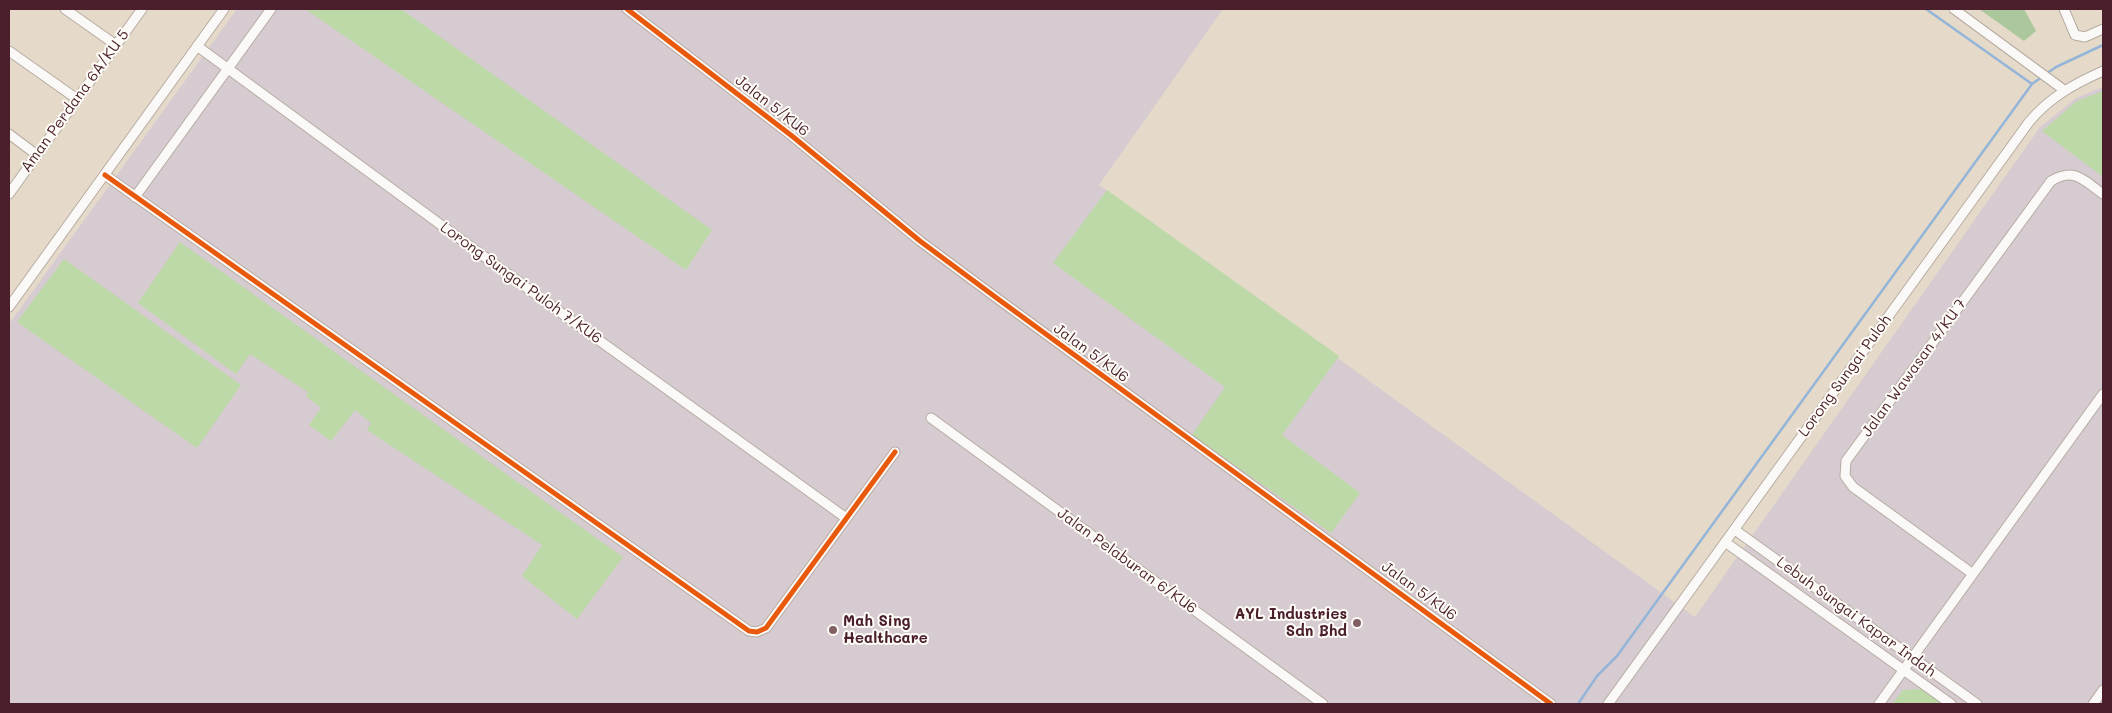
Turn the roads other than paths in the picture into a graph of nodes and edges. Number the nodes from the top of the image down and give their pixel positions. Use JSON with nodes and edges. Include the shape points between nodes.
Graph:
{"nodes":[{"id":1,"x":65,"y":9,"type":"edge"},
{"id":2,"x":142,"y":9,"type":"edge"},
{"id":3,"x":224,"y":9,"type":"edge"},
{"id":4,"x":271,"y":9,"type":"edge"},
{"id":5,"x":627,"y":9,"type":"edge"},
{"id":6,"x":1954,"y":9,"type":"edge"},
{"id":7,"x":2064,"y":9,"type":"edge"},
{"id":8,"x":2103,"y":29,"type":"edge"},
{"id":9,"x":116,"y":45,"type":"junction"},
{"id":10,"x":197,"y":46,"type":"junction"},
{"id":11,"x":9,"y":51,"type":"edge"},
{"id":12,"x":227,"y":68,"type":"junction"},
{"id":13,"x":2103,"y":71,"type":"edge"},
{"id":14,"x":2064,"y":90,"type":"junction"},
{"id":15,"x":77,"y":99,"type":"junction"},
{"id":16,"x":9,"y":134,"type":"edge"},
{"id":17,"x":37,"y":155,"type":"junction"},
{"id":18,"x":105,"y":175,"type":"junction"},
{"id":19,"x":9,"y":194,"type":"edge"},
{"id":20,"x":2103,"y":194,"type":"edge"},
{"id":21,"x":135,"y":196,"type":"junction"},
{"id":22,"x":9,"y":308,"type":"edge"},
{"id":23,"x":2103,"y":394,"type":"edge"},
{"id":24,"x":931,"y":418,"type":"dead end"},
{"id":25,"x":895,"y":452,"type":"dead end"},
{"id":26,"x":846,"y":518,"type":"junction"},
{"id":27,"x":1734,"y":530,"type":"junction"},
{"id":28,"x":1725,"y":542,"type":"junction"},
{"id":29,"x":1973,"y":574,"type":"junction"},
{"id":30,"x":1913,"y":658,"type":"junction"},
{"id":31,"x":1904,"y":670,"type":"junction"},
{"id":32,"x":2103,"y":690,"type":"edge"},
{"id":33,"x":1323,"y":704,"type":"edge"},
{"id":34,"x":1552,"y":704,"type":"edge"},
{"id":35,"x":1608,"y":704,"type":"edge"},
{"id":36,"x":1879,"y":704,"type":"edge"},
{"id":37,"x":1951,"y":704,"type":"edge"},
{"id":38,"x":1977,"y":704,"type":"edge"},
{"id":39,"x":2093,"y":704,"type":"edge"}],
"edges":[{"from":1,"to":9,"type":"street"},
{"from":2,"to":9,"type":"street","name":"Aman Perdana 6A/KU 5"},
{"from":3,"to":10,"type":"street"},
{"from":4,"to":12,"type":"street"},
{"from":5,"to":34,"type":"street","name":"Jalan 5/KU6","via":[[792,136],[920,241]]},
{"from":6,"to":14,"type":"street"},
{"from":7,"to":8,"type":"street","via":[[2075,35],[2085,37]]},
{"from":9,"to":15,"type":"street","name":"Aman Perdana 6A/KU 5"},
{"from":10,"to":12,"type":"street","name":"Lorong Sungai Puloh 7/KU6"},
{"from":10,"to":18,"type":"street"},
{"from":11,"to":15,"type":"street"},
{"from":12,"to":21,"type":"street"},
{"from":12,"to":26,"type":"street","name":"Lorong Sungai Puloh 7/KU6"},
{"from":13,"to":14,"type":"street","name":"Lorong Sungai Puloh"},
{"from":14,"to":27,"type":"street","name":"Lorong Sungai Puloh","via":[[2024,129]]},
{"from":15,"to":17,"type":"street","name":"Aman Perdana 6A/KU 5"},
{"from":16,"to":17,"type":"street"},
{"from":17,"to":19,"type":"street","name":"Aman Perdana 6A/KU 5"},
{"from":18,"to":21,"type":"street"},
{"from":18,"to":22,"type":"street"},
{"from":20,"to":29,"type":"street","name":"Jalan Wawasan 4/KU 7","via":[[2075,174],[2063,174],[2051,181],[1846,461],[1845,476],[1853,487]]},
{"from":21,"to":26,"type":"street","via":[[749,631],[766,628]]},
{"from":23,"to":29,"type":"street"},
{"from":24,"to":33,"type":"street","name":"Jalan Pelaburan 6/KU6"},
{"from":25,"to":26,"type":"street"},
{"from":27,"to":28,"type":"street","name":"Lorong Sungai Puloh"},
{"from":27,"to":30,"type":"street","name":"Lebuh Sungai Kapar Indah"},
{"from":28,"to":31,"type":"street","name":"Lebuh Sungai Kapar Indah"},
{"from":28,"to":35,"type":"street","name":"Lorong Sungai Puloh"},
{"from":29,"to":30,"type":"street"},
{"from":30,"to":31,"type":"street"},
{"from":30,"to":38,"type":"street","name":"Lebuh Sungai Kapar Indah"},
{"from":31,"to":36,"type":"street"},
{"from":31,"to":37,"type":"street","name":"Lebuh Sungai Kapar Indah"},
{"from":32,"to":39,"type":"street"}]}
